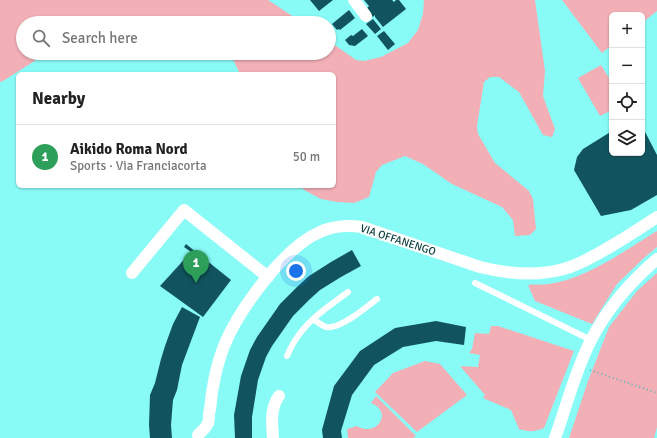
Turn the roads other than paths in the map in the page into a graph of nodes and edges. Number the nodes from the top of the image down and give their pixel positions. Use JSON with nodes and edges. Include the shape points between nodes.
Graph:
{"nodes":[{"id":1,"x":354,"y":0,"type":"edge"},
{"id":2,"x":366,"y":16,"type":"dead end"},
{"id":3,"x":657,"y":218,"type":"edge"},
{"id":4,"x":657,"y":259,"type":"edge"},
{"id":5,"x":132,"y":273,"type":"dead end"},
{"id":6,"x":268,"y":277,"type":"junction"},
{"id":7,"x":475,"y":283,"type":"dead end"},
{"id":8,"x":348,"y":292,"type":"dead end"},
{"id":9,"x":377,"y":299,"type":"dead end"},
{"id":10,"x":313,"y":319,"type":"junction"},
{"id":11,"x":591,"y":340,"type":"junction"},
{"id":12,"x":287,"y":356,"type":"dead end"},
{"id":13,"x":279,"y":396,"type":"dead end"},
{"id":14,"x":198,"y":435,"type":"dead end"},
{"id":15,"x":273,"y":438,"type":"edge"},
{"id":16,"x":554,"y":438,"type":"edge"}],
"edges":[{"from":1,"to":2,"type":"street"},
{"from":3,"to":6,"type":"street","name":"VIA OFFANENGO","via":[[578,264],[560,270],[532,274],[514,274],[480,267],[368,228],[339,227],[320,232],[304,241]]},
{"from":4,"to":11,"type":"street","via":[[626,290]]},
{"from":5,"to":6,"type":"street","via":[[184,210]]},
{"from":6,"to":14,"type":"street","name":"VIA OFFANENGO","via":[[240,315],[224,346],[213,387],[208,424]]},
{"from":7,"to":11,"type":"lane"},
{"from":8,"to":10,"type":"lane"},
{"from":9,"to":10,"type":"lane","via":[[336,327],[326,327]]},
{"from":10,"to":12,"type":"lane","via":[[295,339]]},
{"from":11,"to":16,"type":"street"},
{"from":13,"to":15,"type":"street","via":[[273,409]]}]}
